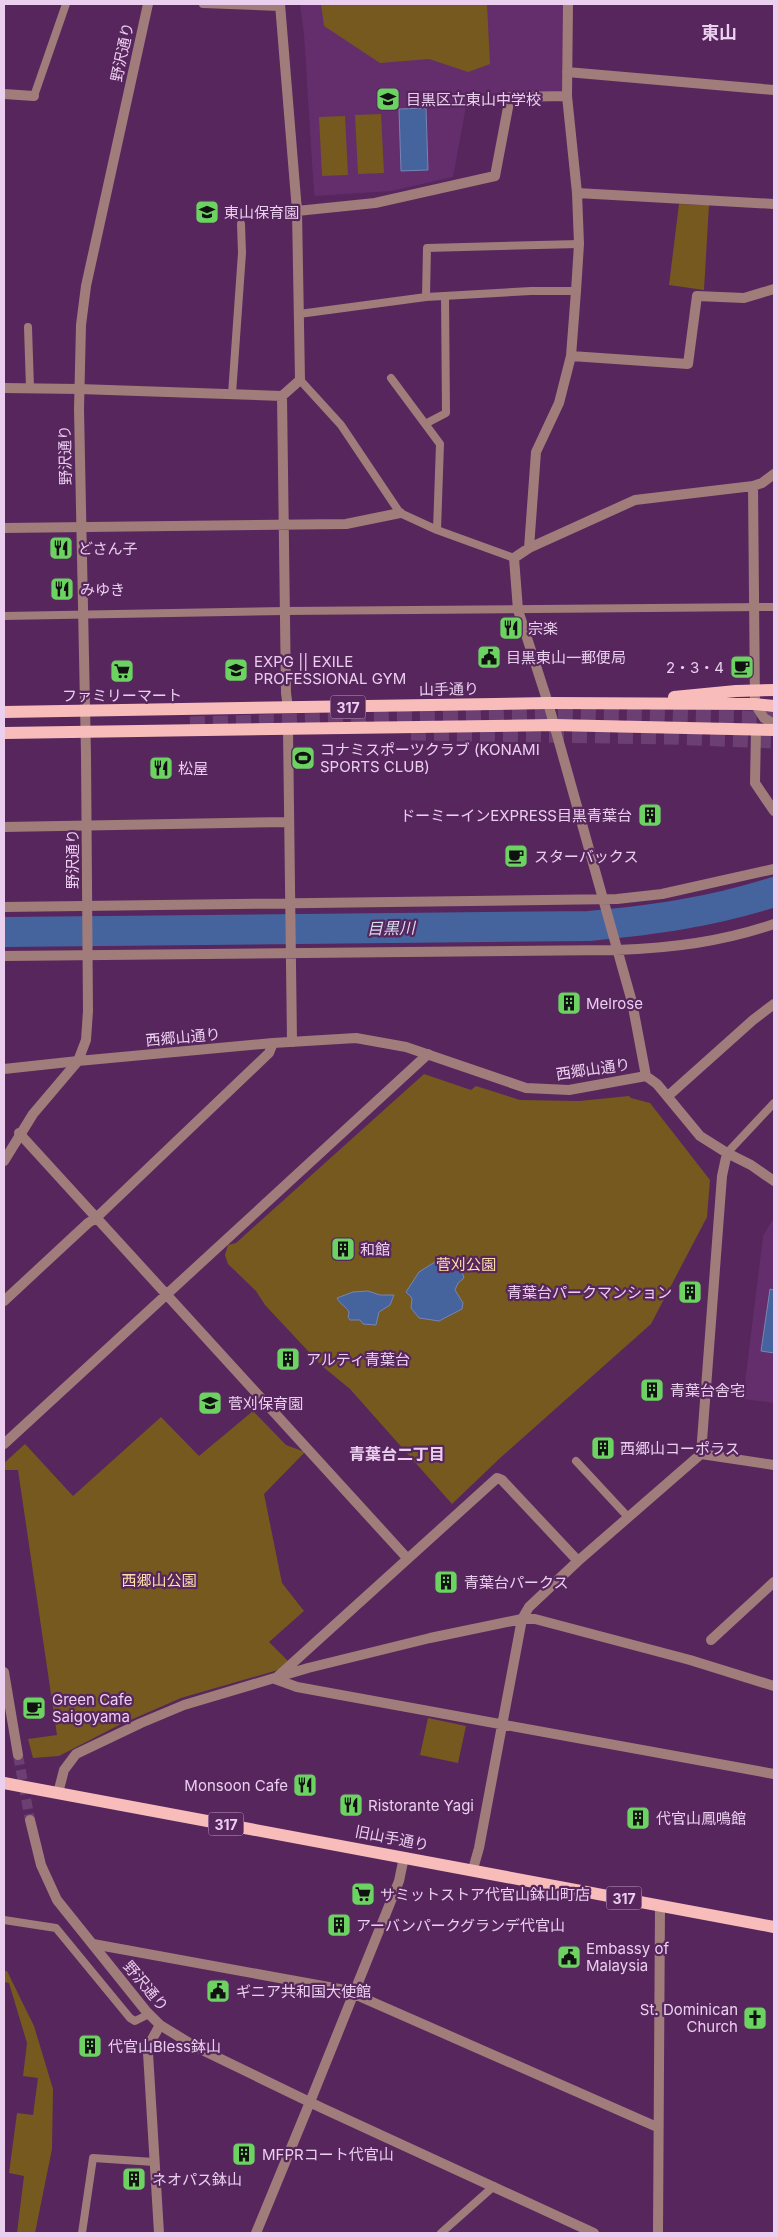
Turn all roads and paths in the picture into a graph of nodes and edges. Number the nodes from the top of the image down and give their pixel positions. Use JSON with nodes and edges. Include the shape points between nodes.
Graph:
{"nodes":[{"id":1,"x":66,"y":4,"type":"edge"},
{"id":2,"x":148,"y":4,"type":"edge"},
{"id":3,"x":203,"y":4,"type":"edge"},
{"id":4,"x":568,"y":4,"type":"edge"},
{"id":5,"x":280,"y":5,"type":"edge"},
{"id":6,"x":567,"y":72,"type":"junction"},
{"id":7,"x":774,"y":90,"type":"edge"},
{"id":8,"x":4,"y":94,"type":"edge"},
{"id":9,"x":34,"y":96,"type":"joint"},
{"id":10,"x":567,"y":96,"type":"junction"},
{"id":11,"x":577,"y":193,"type":"junction"},
{"id":12,"x":774,"y":204,"type":"edge"},
{"id":13,"x":296,"y":211,"type":"junction"},
{"id":14,"x":241,"y":224,"type":"dead end"},
{"id":15,"x":579,"y":244,"type":"junction"},
{"id":16,"x":774,"y":284,"type":"edge"},
{"id":17,"x":774,"y":289,"type":"edge"},
{"id":18,"x":576,"y":291,"type":"junction"},
{"id":19,"x":445,"y":296,"type":"junction"},
{"id":20,"x":426,"y":297,"type":"junction"},
{"id":21,"x":299,"y":314,"type":"junction"},
{"id":22,"x":28,"y":327,"type":"dead end"},
{"id":23,"x":570,"y":356,"type":"junction"},
{"id":24,"x":390,"y":378,"type":"dead end"},
{"id":25,"x":300,"y":380,"type":"junction"},
{"id":26,"x":4,"y":388,"type":"edge"},
{"id":27,"x":30,"y":388,"type":"junction"},
{"id":28,"x":79,"y":389,"type":"junction"},
{"id":29,"x":232,"y":394,"type":"junction"},
{"id":30,"x":282,"y":396,"type":"junction"},
{"id":31,"x":425,"y":424,"type":"junction"},
{"id":32,"x":774,"y":474,"type":"edge"},
{"id":33,"x":753,"y":486,"type":"junction"},
{"id":34,"x":400,"y":513,"type":"junction"},
{"id":35,"x":284,"y":524,"type":"junction"},
{"id":36,"x":81,"y":527,"type":"junction"},
{"id":37,"x":4,"y":528,"type":"edge"},
{"id":38,"x":437,"y":530,"type":"junction"},
{"id":39,"x":529,"y":548,"type":"junction"},
{"id":40,"x":514,"y":558,"type":"junction"},
{"id":41,"x":754,"y":606,"type":"junction"},
{"id":42,"x":774,"y":607,"type":"edge"},
{"id":43,"x":518,"y":610,"type":"junction"},
{"id":44,"x":285,"y":611,"type":"junction"},
{"id":45,"x":83,"y":615,"type":"junction"},
{"id":46,"x":4,"y":616,"type":"edge"},
{"id":47,"x":755,"y":690,"type":"junction"},
{"id":48,"x":774,"y":690,"type":"edge"},
{"id":49,"x":548,"y":703,"type":"junction"},
{"id":50,"x":612,"y":704,"type":"junction"},
{"id":51,"x":755,"y":704,"type":"junction"},
{"id":52,"x":774,"y":706,"type":"edge"},
{"id":53,"x":288,"y":708,"type":"junction"},
{"id":54,"x":85,"y":711,"type":"junction"},
{"id":55,"x":4,"y":712,"type":"edge"},
{"id":56,"x":774,"y":724,"type":"edge"},
{"id":57,"x":554,"y":725,"type":"junction"},
{"id":58,"x":288,"y":729,"type":"junction"},
{"id":59,"x":756,"y":729,"type":"junction"},
{"id":60,"x":774,"y":730,"type":"edge"},
{"id":61,"x":85,"y":732,"type":"junction"},
{"id":62,"x":4,"y":733,"type":"edge"},
{"id":63,"x":774,"y":811,"type":"edge"},
{"id":64,"x":289,"y":822,"type":"junction"},
{"id":65,"x":87,"y":825,"type":"junction"},
{"id":66,"x":4,"y":827,"type":"edge"},
{"id":67,"x":774,"y":869,"type":"edge"},
{"id":68,"x":603,"y":903,"type":"junction"},
{"id":69,"x":4,"y":907,"type":"edge"},
{"id":70,"x":289,"y":907,"type":"junction"},
{"id":71,"x":86,"y":909,"type":"junction"},
{"id":72,"x":774,"y":924,"type":"edge"},
{"id":73,"x":616,"y":947,"type":"junction"},
{"id":74,"x":289,"y":950,"type":"junction"},
{"id":75,"x":88,"y":952,"type":"junction"},
{"id":76,"x":4,"y":956,"type":"edge"},
{"id":77,"x":774,"y":1004,"type":"edge"},
{"id":78,"x":292,"y":1042,"type":"junction"},
{"id":79,"x":273,"y":1043,"type":"junction"},
{"id":80,"x":428,"y":1054,"type":"junction"},
{"id":81,"x":78,"y":1061,"type":"junction"},
{"id":82,"x":4,"y":1069,"type":"edge"},
{"id":83,"x":646,"y":1076,"type":"junction"},
{"id":84,"x":668,"y":1096,"type":"junction"},
{"id":85,"x":774,"y":1103,"type":"edge"},
{"id":86,"x":20,"y":1133,"type":"junction"},
{"id":87,"x":727,"y":1153,"type":"junction"},
{"id":88,"x":4,"y":1161,"type":"edge"},
{"id":89,"x":774,"y":1182,"type":"edge"},
{"id":90,"x":96,"y":1218,"type":"junction"},
{"id":91,"x":166,"y":1294,"type":"junction"},
{"id":92,"x":4,"y":1301,"type":"edge"},
{"id":93,"x":4,"y":1444,"type":"edge"},
{"id":94,"x":700,"y":1454,"type":"junction"},
{"id":95,"x":576,"y":1461,"type":"dead end"},
{"id":96,"x":774,"y":1465,"type":"edge"},
{"id":97,"x":628,"y":1517,"type":"junction"},
{"id":98,"x":407,"y":1558,"type":"junction"},
{"id":99,"x":578,"y":1560,"type":"junction"},
{"id":100,"x":774,"y":1582,"type":"edge"},
{"id":101,"x":522,"y":1620,"type":"junction"},
{"id":102,"x":711,"y":1640,"type":"dead end"},
{"id":103,"x":4,"y":1672,"type":"edge"},
{"id":104,"x":275,"y":1679,"type":"junction"},
{"id":105,"x":774,"y":1686,"type":"edge"},
{"id":106,"x":501,"y":1724,"type":"junction"},
{"id":107,"x":18,"y":1754,"type":"tunnel mouth"},
{"id":108,"x":774,"y":1774,"type":"edge"},
{"id":109,"x":4,"y":1783,"type":"edge"},
{"id":110,"x":53,"y":1792,"type":"junction"},
{"id":111,"x":30,"y":1820,"type":"tunnel mouth"},
{"id":112,"x":404,"y":1858,"type":"junction"},
{"id":113,"x":473,"y":1870,"type":"junction"},
{"id":114,"x":660,"y":1906,"type":"junction"},
{"id":115,"x":4,"y":1920,"type":"edge"},
{"id":116,"x":774,"y":1927,"type":"edge"},
{"id":117,"x":93,"y":1944,"type":"junction"},
{"id":118,"x":354,"y":1994,"type":"junction"},
{"id":119,"x":149,"y":2014,"type":"junction"},
{"id":120,"x":160,"y":2025,"type":"junction"},
{"id":121,"x":310,"y":2102,"type":"junction"},
{"id":122,"x":658,"y":2127,"type":"junction"},
{"id":123,"x":154,"y":2162,"type":"junction"},
{"id":124,"x":494,"y":2186,"type":"junction"},
{"id":125,"x":588,"y":2232,"type":"edge"},
{"id":126,"x":82,"y":2233,"type":"edge"},
{"id":127,"x":159,"y":2233,"type":"edge"},
{"id":128,"x":256,"y":2233,"type":"edge"},
{"id":129,"x":441,"y":2233,"type":"edge"},
{"id":130,"x":658,"y":2233,"type":"edge"}],
"edges":[{"from":1,"to":9,"type":"lane"},
{"from":2,"to":28,"type":"street","name":"野沢通り","via":[[86,286]]},
{"from":3,"to":5,"type":"lane"},
{"from":4,"to":6,"type":"street"},
{"from":5,"to":13,"type":"street"},
{"from":6,"to":7,"type":"street"},
{"from":6,"to":10,"type":"street"},
{"from":8,"to":9,"type":"street"},
{"from":10,"to":11,"type":"street"},
{"from":10,"to":13,"type":"street","via":[[510,97],[494,176],[375,203]]},
{"from":11,"to":12,"type":"street"},
{"from":11,"to":15,"type":"street"},
{"from":13,"to":21,"type":"street"},
{"from":14,"to":29,"type":"lane","via":[[242,253]]},
{"from":15,"to":18,"type":"street"},
{"from":15,"to":20,"type":"lane","via":[[426,248]]},
{"from":16,"to":17,"type":"street"},
{"from":17,"to":23,"type":"street","via":[[744,298],[697,296],[688,364]]},
{"from":18,"to":19,"type":"lane"},
{"from":18,"to":23,"type":"street"},
{"from":19,"to":20,"type":"lane"},
{"from":19,"to":31,"type":"lane","via":[[446,413]]},
{"from":20,"to":21,"type":"lane"},
{"from":21,"to":25,"type":"street"},
{"from":22,"to":27,"type":"lane"},
{"from":23,"to":39,"type":"street","via":[[559,403],[536,452]]},
{"from":24,"to":31,"type":"lane"},
{"from":25,"to":30,"type":"street"},
{"from":25,"to":34,"type":"lane","via":[[341,424]]},
{"from":26,"to":27,"type":"street"},
{"from":27,"to":28,"type":"street"},
{"from":28,"to":29,"type":"street"},
{"from":28,"to":36,"type":"street","name":"野沢通り"},
{"from":29,"to":30,"type":"street"},
{"from":30,"to":35,"type":"street"},
{"from":31,"to":38,"type":"lane","via":[[440,444]]},
{"from":32,"to":33,"type":"street"},
{"from":33,"to":39,"type":"street","via":[[635,500]]},
{"from":33,"to":41,"type":"street"},
{"from":34,"to":35,"type":"street","via":[[346,524]]},
{"from":34,"to":38,"type":"lane"},
{"from":35,"to":36,"type":"street"},
{"from":35,"to":44,"type":"street"},
{"from":36,"to":37,"type":"street"},
{"from":36,"to":45,"type":"street","name":"野沢通り"},
{"from":38,"to":40,"type":"lane"},
{"from":39,"to":40,"type":"street"},
{"from":40,"to":43,"type":"street"},
{"from":41,"to":42,"type":"lane"},
{"from":41,"to":43,"type":"lane"},
{"from":41,"to":47,"type":"street"},
{"from":43,"to":44,"type":"lane"},
{"from":43,"to":49,"type":"street"},
{"from":44,"to":45,"type":"lane"},
{"from":44,"to":53,"type":"street"},
{"from":45,"to":46,"type":"lane"},
{"from":45,"to":54,"type":"street","name":"野沢通り"},
{"from":47,"to":48,"type":"main road","number":"317"},
{"from":47,"to":50,"type":"main road","number":"317"},
{"from":47,"to":51,"type":"street"},
{"from":49,"to":50,"type":"main road","name":"山手通り","number":"317"},
{"from":49,"to":53,"type":"main road","name":"山手通り","number":"317"},
{"from":49,"to":57,"type":"street"},
{"from":50,"to":51,"type":"main road","name":"山手通り","number":"317"},
{"from":51,"to":52,"type":"main road","name":"山手通り","number":"317"},
{"from":51,"to":56,"type":"street","via":[[764,718]]},
{"from":53,"to":54,"type":"main road","name":"山手通り","number":"317"},
{"from":54,"to":55,"type":"main road","name":"山手通り","number":"317"},
{"from":54,"to":61,"type":"street","name":"野沢通り"},
{"from":57,"to":58,"type":"main road","number":"317"},
{"from":57,"to":59,"type":"main road","number":"317"},
{"from":57,"to":68,"type":"street"},
{"from":58,"to":61,"type":"main road","number":"317"},
{"from":58,"to":64,"type":"street"},
{"from":59,"to":60,"type":"main road","number":"317"},
{"from":59,"to":63,"type":"street","via":[[754,783]]},
{"from":61,"to":62,"type":"main road","number":"317"},
{"from":61,"to":65,"type":"street","name":"野沢通り"},
{"from":64,"to":65,"type":"street"},
{"from":64,"to":70,"type":"street"},
{"from":65,"to":66,"type":"street"},
{"from":65,"to":71,"type":"street","name":"野沢通り"},
{"from":67,"to":68,"type":"street","via":[[662,894]]},
{"from":68,"to":70,"type":"street"},
{"from":68,"to":73,"type":"street"},
{"from":69,"to":71,"type":"street"},
{"from":70,"to":71,"type":"street"},
{"from":70,"to":74,"type":"street"},
{"from":71,"to":75,"type":"street","name":"野沢通り"},
{"from":72,"to":73,"type":"street","via":[[720,940],[674,948]]},
{"from":73,"to":74,"type":"street"},
{"from":73,"to":83,"type":"street","via":[[632,1002]]},
{"from":74,"to":75,"type":"street"},
{"from":74,"to":78,"type":"street"},
{"from":75,"to":76,"type":"street"},
{"from":75,"to":81,"type":"street","via":[[86,1040]]},
{"from":77,"to":84,"type":"street"},
{"from":78,"to":79,"type":"street","name":"西郷山通り"},
{"from":78,"to":80,"type":"street","name":"西郷山通り","via":[[373,1040]]},
{"from":79,"to":81,"type":"street","name":"西郷山通り"},
{"from":79,"to":90,"type":"street","via":[[269,1053]]},
{"from":80,"to":83,"type":"street","name":"西郷山通り","via":[[515,1086],[537,1090],[584,1088]]},
{"from":80,"to":91,"type":"street"},
{"from":81,"to":82,"type":"street","name":"西郷山通り"},
{"from":81,"to":86,"type":"street"},
{"from":83,"to":84,"type":"street","name":"西郷山通り"},
{"from":84,"to":87,"type":"street","name":"西郷山通り","via":[[700,1136]]},
{"from":85,"to":87,"type":"lane"},
{"from":86,"to":88,"type":"street"},
{"from":86,"to":90,"type":"street"},
{"from":87,"to":89,"type":"street","name":"西郷山通り"},
{"from":87,"to":94,"type":"street","via":[[722,1176]]},
{"from":90,"to":91,"type":"street"},
{"from":90,"to":92,"type":"street"},
{"from":91,"to":93,"type":"street"},
{"from":91,"to":98,"type":"street"},
{"from":94,"to":96,"type":"street"},
{"from":94,"to":97,"type":"street"},
{"from":95,"to":97,"type":"lane"},
{"from":97,"to":99,"type":"street"},
{"from":98,"to":99,"type":"street","via":[[497,1478]]},
{"from":98,"to":104,"type":"street"},
{"from":99,"to":101,"type":"street","via":[[529,1607]]},
{"from":100,"to":102,"type":"street"},
{"from":101,"to":104,"type":"street","via":[[430,1638]]},
{"from":101,"to":105,"type":"street","via":[[535,1619]]},
{"from":101,"to":106,"type":"street"},
{"from":103,"to":107,"type":"street"},
{"from":104,"to":106,"type":"street","via":[[297,1687]]},
{"from":104,"to":110,"type":"street","via":[[184,1705],[76,1754]]},
{"from":106,"to":108,"type":"street"},
{"from":106,"to":113,"type":"street"},
{"from":109,"to":110,"type":"main road","name":"旧山手通り","number":"317"},
{"from":110,"to":112,"type":"main road","name":"旧山手通り","number":"317"},
{"from":111,"to":117,"type":"street","name":"野沢通り","via":[[48,1885],[67,1915]]},
{"from":112,"to":113,"type":"main road","name":"旧山手通り","number":"317"},
{"from":112,"to":118,"type":"street","via":[[399,1880]]},
{"from":113,"to":114,"type":"main road","name":"旧山手通り","number":"317"},
{"from":114,"to":116,"type":"main road","name":"旧山手通り","number":"317"},
{"from":114,"to":122,"type":"street"},
{"from":115,"to":119,"type":"lane","via":[[56,1928],[130,2018],[135,2021]]},
{"from":117,"to":118,"type":"street"},
{"from":117,"to":119,"type":"street","name":"野沢通り"},
{"from":118,"to":121,"type":"street"},
{"from":118,"to":122,"type":"street"},
{"from":119,"to":120,"type":"street","name":"野沢通り"},
{"from":120,"to":121,"type":"street","name":"野沢通り","via":[[196,2047]]},
{"from":120,"to":123,"type":"street","via":[[148,2053]]},
{"from":121,"to":124,"type":"street","name":"野沢通り"},
{"from":121,"to":128,"type":"street"},
{"from":122,"to":130,"type":"street"},
{"from":123,"to":126,"type":"lane","via":[[93,2158]]},
{"from":123,"to":127,"type":"street"},
{"from":124,"to":125,"type":"street","name":"野沢通り"},
{"from":124,"to":129,"type":"lane"}]}
